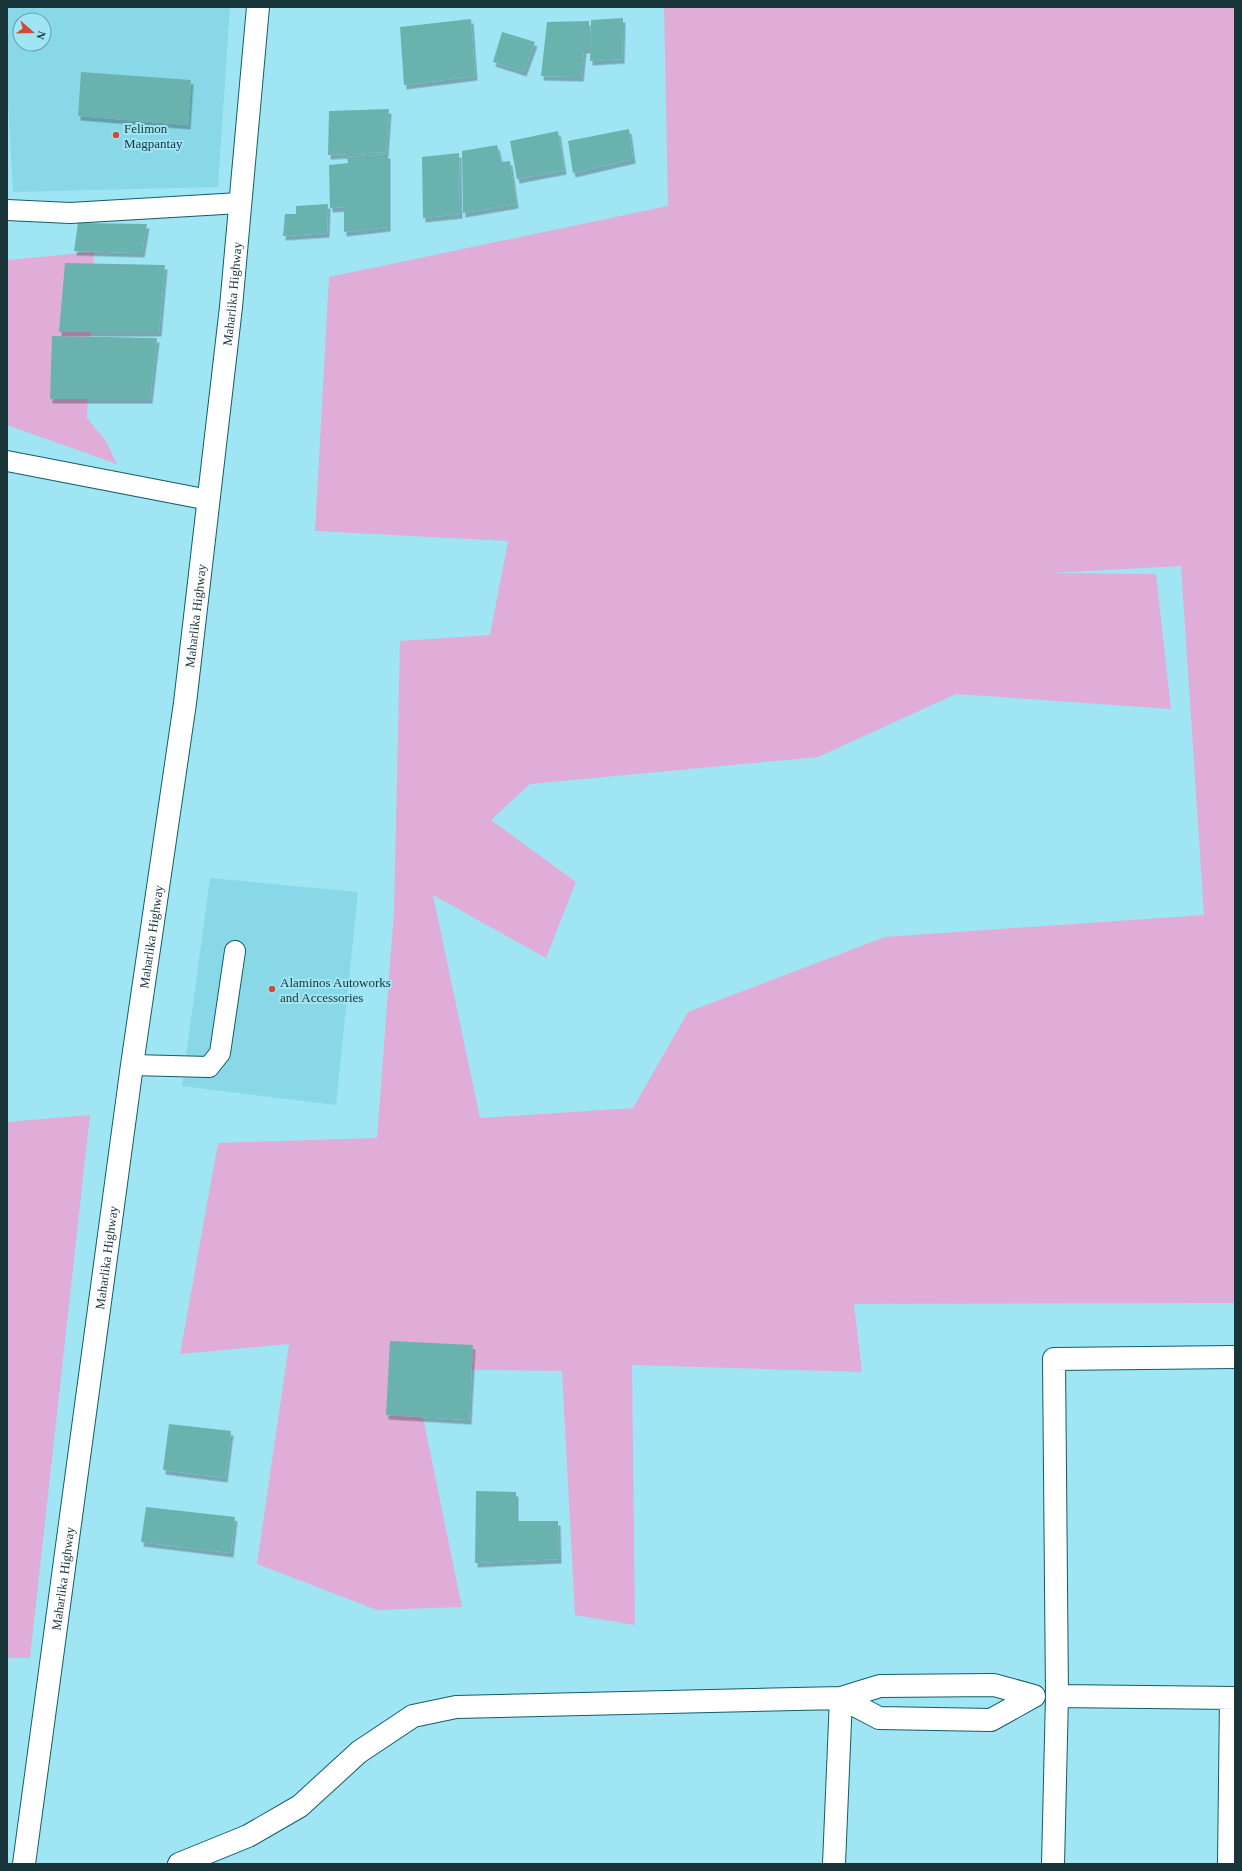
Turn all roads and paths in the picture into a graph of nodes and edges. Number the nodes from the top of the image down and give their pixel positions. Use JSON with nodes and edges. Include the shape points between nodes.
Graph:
{"nodes":[{"id":1,"x":258,"y":7,"type":"edge"},
{"id":2,"x":240,"y":203,"type":"junction"},
{"id":3,"x":7,"y":210,"type":"edge"},
{"id":4,"x":7,"y":461,"type":"edge"},
{"id":5,"x":209,"y":500,"type":"junction"},
{"id":6,"x":235,"y":951,"type":"dead end"},
{"id":7,"x":132,"y":1065,"type":"junction"},
{"id":8,"x":1235,"y":1357,"type":"edge"},
{"id":9,"x":1034,"y":1696,"type":"junction"},
{"id":10,"x":1057,"y":1696,"type":"junction"},
{"id":11,"x":841,"y":1698,"type":"junction"},
{"id":12,"x":1233,"y":1698,"type":"edge"},
{"id":13,"x":24,"y":1864,"type":"edge"},
{"id":14,"x":179,"y":1864,"type":"edge"},
{"id":15,"x":834,"y":1864,"type":"edge"},
{"id":16,"x":1053,"y":1864,"type":"edge"},
{"id":17,"x":1229,"y":1864,"type":"edge"}],
"edges":[{"from":1,"to":2,"type":"street","name":"Maharlika Highway"},
{"from":2,"to":3,"type":"lane","via":[[70,213]]},
{"from":2,"to":5,"type":"street","name":"Maharlika Highway"},
{"from":4,"to":5,"type":"lane"},
{"from":5,"to":7,"type":"street","name":"Maharlika Highway","via":[[185,703]]},
{"from":6,"to":7,"type":"lane","via":[[220,1053],[209,1067]]},
{"from":7,"to":13,"type":"street","name":"Maharlika Highway"},
{"from":8,"to":10,"type":"street","via":[[1054,1359]]},
{"from":9,"to":10,"type":"lane"},
{"from":9,"to":11,"type":"street","via":[[994,1685],[880,1686]]},
{"from":9,"to":11,"type":"street","via":[[991,1720],[879,1718]]},
{"from":10,"to":12,"type":"street"},
{"from":10,"to":16,"type":"street"},
{"from":11,"to":14,"type":"street","via":[[456,1707],[413,1716],[359,1752],[300,1806],[248,1836]]},
{"from":11,"to":15,"type":"street"},
{"from":12,"to":17,"type":"street"}]}
